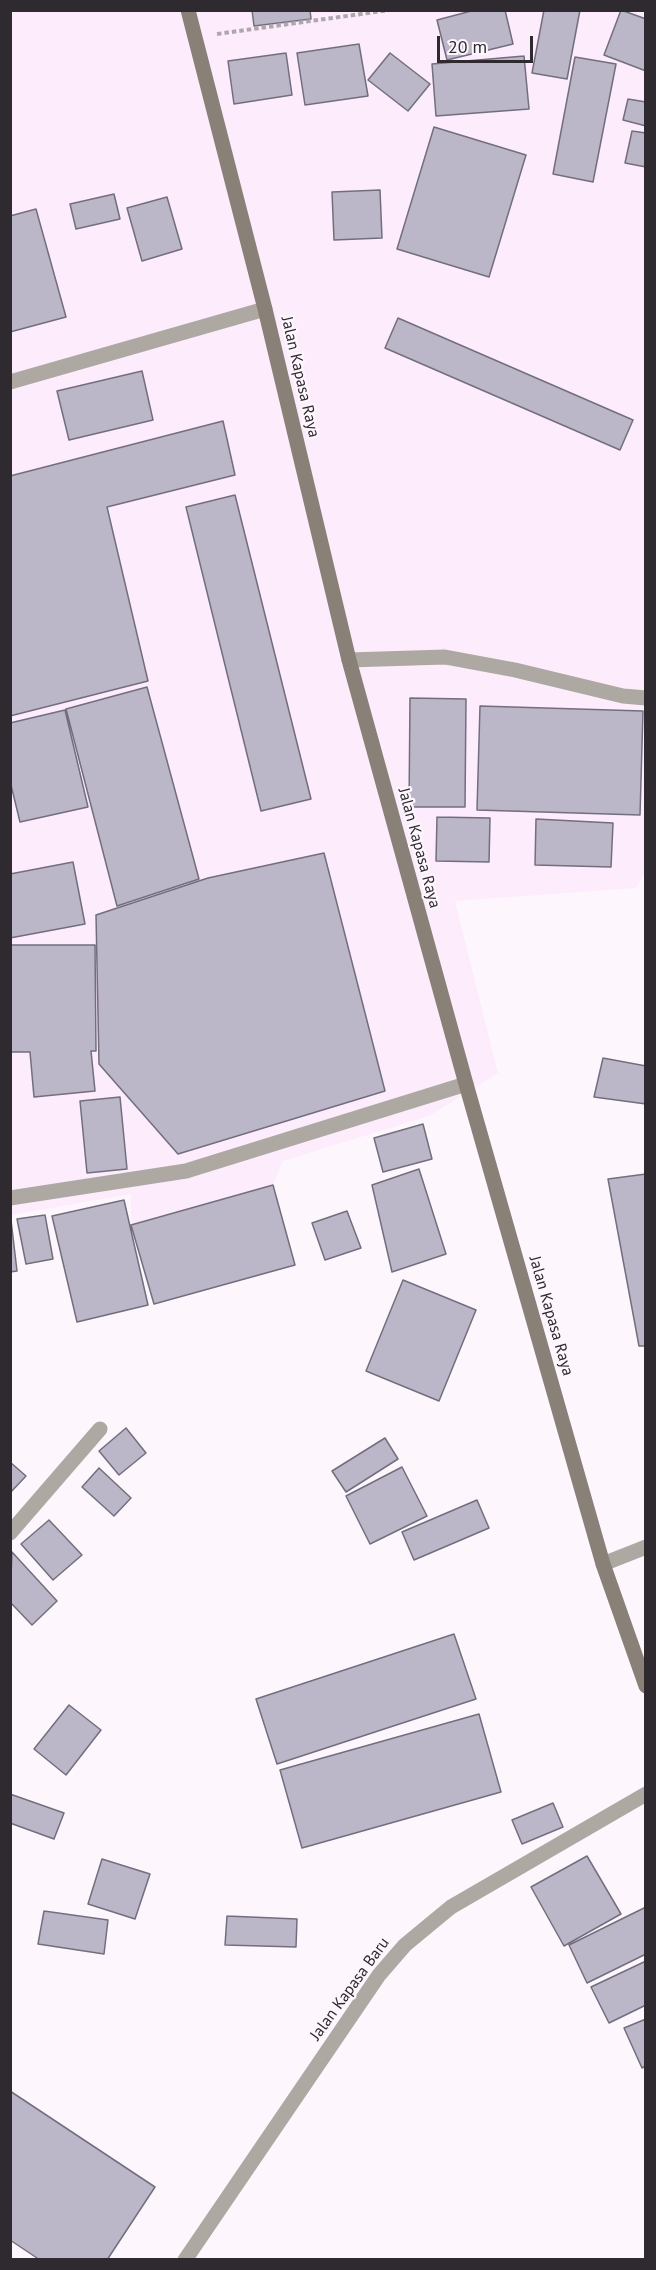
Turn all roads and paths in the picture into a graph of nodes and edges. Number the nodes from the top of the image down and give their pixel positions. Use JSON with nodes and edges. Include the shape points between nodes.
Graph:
{"nodes":[{"id":1,"x":188,"y":10,"type":"edge"},
{"id":2,"x":390,"y":10,"type":"edge"},
{"id":3,"x":196,"y":37,"type":"junction"},
{"id":4,"x":265,"y":309,"type":"junction"},
{"id":5,"x":10,"y":382,"type":"edge"},
{"id":6,"x":349,"y":660,"type":"junction"},
{"id":7,"x":645,"y":698,"type":"edge"},
{"id":8,"x":466,"y":1084,"type":"junction"},
{"id":9,"x":10,"y":1198,"type":"edge"},
{"id":10,"x":100,"y":1429,"type":"dead end"},
{"id":11,"x":10,"y":1533,"type":"edge"},
{"id":12,"x":645,"y":1547,"type":"edge"},
{"id":13,"x":603,"y":1564,"type":"junction"},
{"id":14,"x":645,"y":1686,"type":"edge"},
{"id":15,"x":645,"y":1794,"type":"edge"},
{"id":16,"x":184,"y":2259,"type":"edge"}],
"edges":[{"from":1,"to":3,"type":"main road","name":"Jalan Kapasa Raya"},
{"from":2,"to":3,"type":"path"},
{"from":3,"to":4,"type":"main road","name":"Jalan Kapasa Raya"},
{"from":4,"to":5,"type":"street"},
{"from":4,"to":6,"type":"main road","name":"Jalan Kapasa Raya"},
{"from":6,"to":7,"type":"street","via":[[445,657]]},
{"from":6,"to":8,"type":"main road","name":"Jalan Kapasa Raya"},
{"from":8,"to":9,"type":"street","via":[[186,1171]]},
{"from":8,"to":13,"type":"main road","name":"Jalan Kapasa Raya"},
{"from":10,"to":11,"type":"street"},
{"from":12,"to":13,"type":"street"},
{"from":13,"to":14,"type":"main road","name":"Jalan Kapasa Raya"},
{"from":15,"to":16,"type":"street","name":"Jalan Kapasa Baru","via":[[451,1907],[405,1945],[380,1974]]}]}
